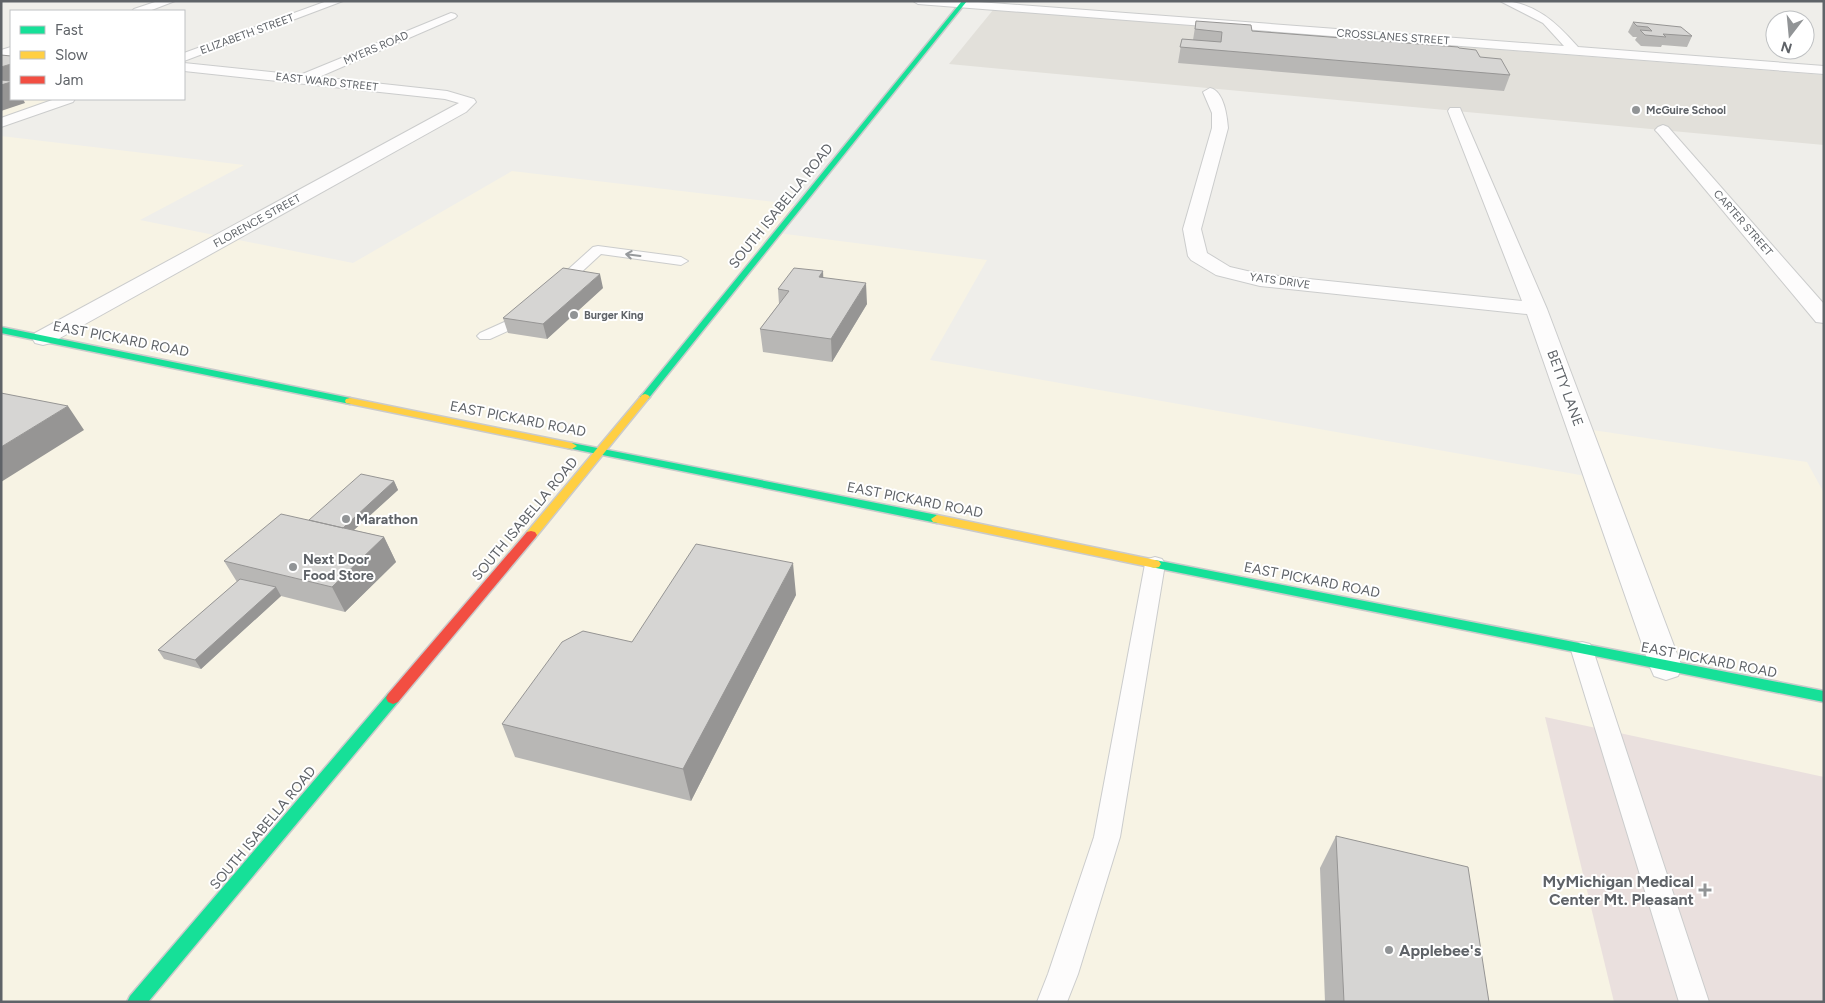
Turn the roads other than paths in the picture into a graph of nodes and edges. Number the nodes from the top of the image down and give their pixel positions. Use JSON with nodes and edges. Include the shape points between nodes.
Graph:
{"nodes":[{"id":1,"x":170,"y":1,"type":"edge"},
{"id":2,"x":338,"y":1,"type":"edge"},
{"id":3,"x":918,"y":1,"type":"edge"},
{"id":4,"x":1505,"y":1,"type":"edge"},
{"id":5,"x":964,"y":3,"type":"edge"},
{"id":6,"x":1230,"y":9,"type":"dead end"},
{"id":7,"x":141,"y":10,"type":"edge"},
{"id":8,"x":451,"y":16,"type":"dead end"},
{"id":9,"x":1229,"y":25,"type":"junction"},
{"id":10,"x":1574,"y":51,"type":"junction"},
{"id":11,"x":185,"y":57,"type":"edge"},
{"id":12,"x":185,"y":67,"type":"edge"},
{"id":13,"x":1824,"y":70,"type":"edge"},
{"id":14,"x":301,"y":79,"type":"junction"},
{"id":15,"x":1210,"y":92,"type":"dead end"},
{"id":16,"x":65,"y":100,"type":"edge"},
{"id":17,"x":469,"y":102,"type":"joint"},
{"id":18,"x":1455,"y":111,"type":"dead end"},
{"id":19,"x":1,"y":123,"type":"edge"},
{"id":20,"x":1663,"y":130,"type":"dead end"},
{"id":21,"x":681,"y":261,"type":"dead end"},
{"id":22,"x":1536,"y":309,"type":"junction"},
{"id":23,"x":1824,"y":317,"type":"edge"},
{"id":24,"x":1,"y":330,"type":"edge"},
{"id":25,"x":485,"y":336,"type":"dead end"},
{"id":26,"x":44,"y":338,"type":"junction"},
{"id":27,"x":602,"y":451,"type":"junction"},
{"id":28,"x":1155,"y":564,"type":"junction"},
{"id":29,"x":1582,"y":650,"type":"junction"},
{"id":30,"x":1666,"y":667,"type":"junction"},
{"id":31,"x":1824,"y":697,"type":"edge"},
{"id":32,"x":136,"y":1002,"type":"edge"},
{"id":33,"x":1052,"y":1002,"type":"edge"},
{"id":34,"x":1694,"y":1002,"type":"edge"}],
"edges":[{"from":1,"to":7,"type":"street"},
{"from":2,"to":11,"type":"street","name":"ELIZABETH STREET"},
{"from":3,"to":5,"type":"street","name":"CROSSLANES STREET"},
{"from":4,"to":10,"type":"street","via":[[1546,21]]},
{"from":5,"to":9,"type":"street","name":"CROSSLANES STREET"},
{"from":5,"to":27,"type":"main road","name":"SOUTH ISABELLA ROAD"},
{"from":6,"to":9,"type":"street"},
{"from":8,"to":14,"type":"street","name":"MYERS ROAD"},
{"from":9,"to":10,"type":"street","name":"CROSSLANES STREET"},
{"from":10,"to":13,"type":"street","name":"CROSSLANES STREET"},
{"from":12,"to":14,"type":"street","name":"EAST WARD STREET"},
{"from":14,"to":17,"type":"street","name":"EAST WARD STREET","via":[[447,95]]},
{"from":15,"to":22,"type":"street","name":"YATS DRIVE","via":[[1220,128],[1192,229],[1198,256],[1223,271],[1260,280]]},
{"from":16,"to":19,"type":"street"},
{"from":17,"to":26,"type":"street","name":"FLORENCE STREET"},
{"from":18,"to":22,"type":"street","name":"BETTY LANE"},
{"from":20,"to":23,"type":"street","name":"CARTER STREET"},
{"from":21,"to":25,"type":"lane","one_way":true,"via":[[598,250],[516,322]]},
{"from":22,"to":30,"type":"street","name":"BETTY LANE"},
{"from":24,"to":26,"type":"main road","name":"EAST PICKARD ROAD"},
{"from":26,"to":27,"type":"main road","name":"EAST PICKARD ROAD"},
{"from":27,"to":28,"type":"main road","name":"EAST PICKARD ROAD"},
{"from":27,"to":32,"type":"main road","name":"SOUTH ISABELLA ROAD"},
{"from":28,"to":29,"type":"main road","name":"EAST PICKARD ROAD"},
{"from":28,"to":33,"type":"lane","via":[[1108,837]]},
{"from":29,"to":30,"type":"main road","name":"EAST PICKARD ROAD"},
{"from":29,"to":34,"type":"lane"},
{"from":30,"to":31,"type":"main road","name":"EAST PICKARD ROAD"}]}
